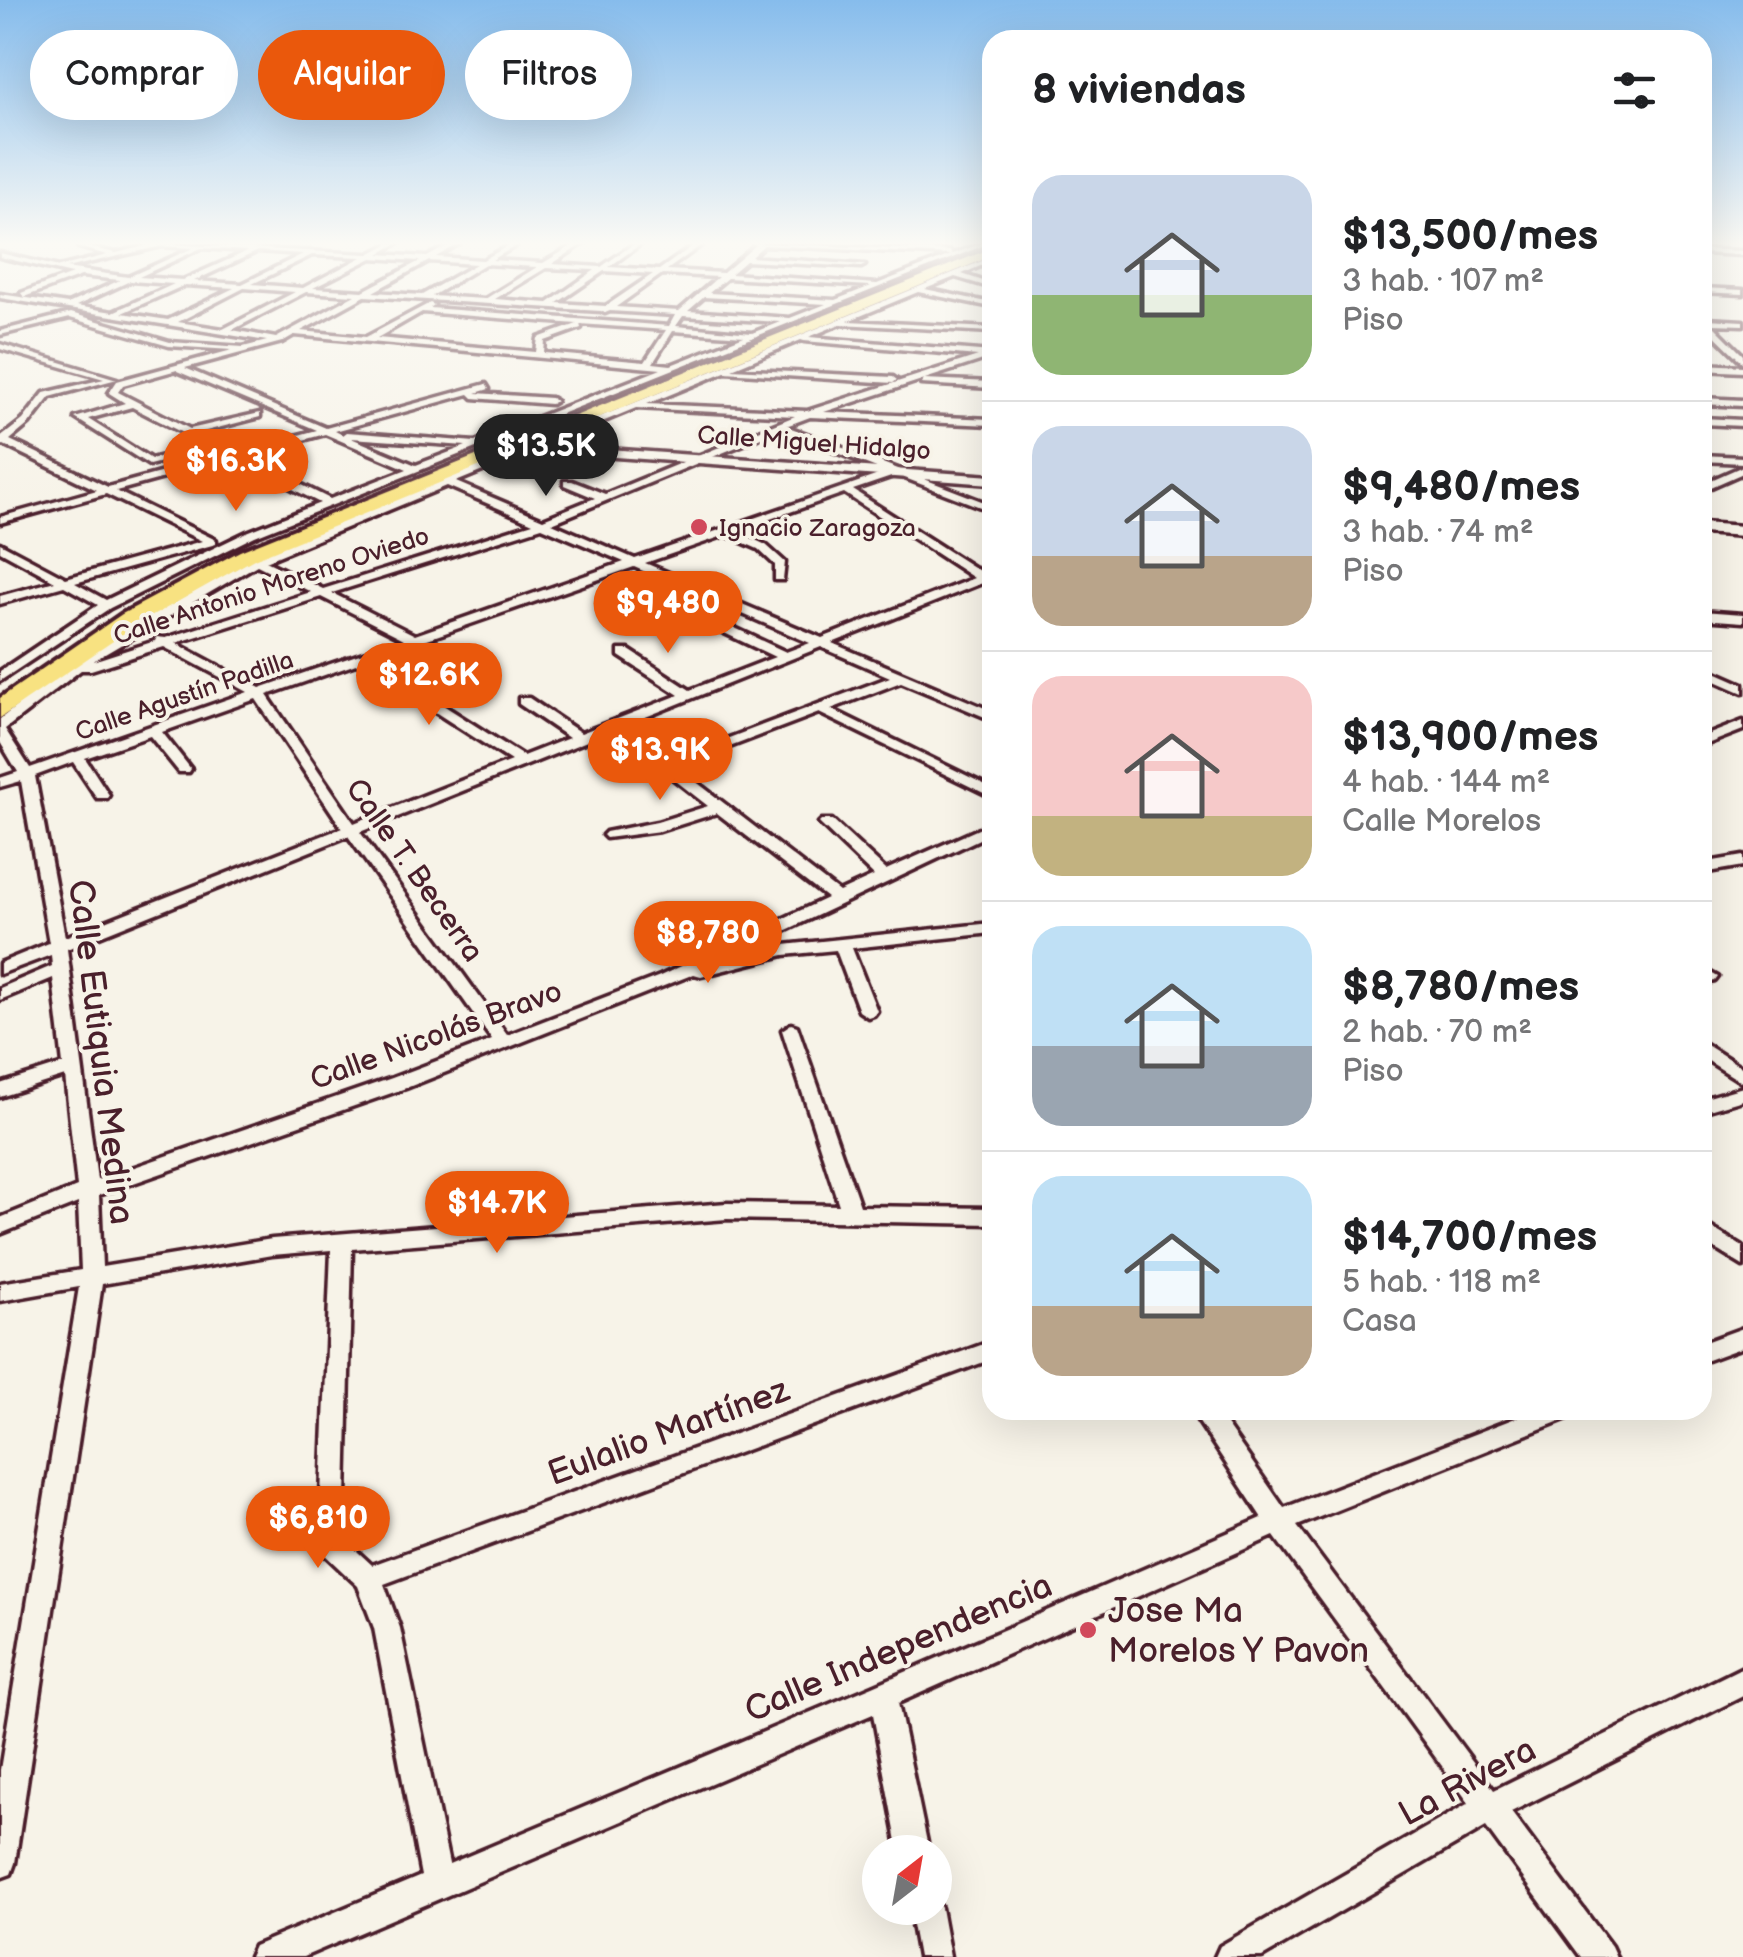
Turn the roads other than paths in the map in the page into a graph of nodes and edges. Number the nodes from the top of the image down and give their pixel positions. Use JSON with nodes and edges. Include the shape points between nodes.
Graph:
{"nodes":[{"id":1,"x":141,"y":334,"type":"edge"},
{"id":2,"x":239,"y":334,"type":"edge"},
{"id":3,"x":292,"y":334,"type":"edge"},
{"id":4,"x":312,"y":334,"type":"edge"},
{"id":5,"x":378,"y":334,"type":"edge"},
{"id":6,"x":473,"y":334,"type":"edge"},
{"id":7,"x":556,"y":334,"type":"edge"},
{"id":8,"x":665,"y":334,"type":"edge"},
{"id":9,"x":756,"y":334,"type":"edge"},
{"id":10,"x":788,"y":334,"type":"edge"},
{"id":11,"x":788,"y":334,"type":"edge"},
{"id":12,"x":857,"y":334,"type":"edge"},
{"id":13,"x":1718,"y":334,"type":"edge"},
{"id":14,"x":370,"y":339,"type":"junction"},
{"id":15,"x":279,"y":340,"type":"junction"},
{"id":16,"x":0,"y":346,"type":"edge"},
{"id":17,"x":449,"y":348,"type":"junction"},
{"id":18,"x":252,"y":349,"type":"junction"},
{"id":19,"x":982,"y":353,"type":"edge"},
{"id":20,"x":540,"y":354,"type":"junction"},
{"id":21,"x":982,"y":357,"type":"edge"},
{"id":22,"x":1743,"y":360,"type":"edge"},
{"id":23,"x":648,"y":365,"type":"junction"},
{"id":24,"x":1712,"y":367,"type":"edge"},
{"id":25,"x":180,"y":368,"type":"junction"},
{"id":26,"x":697,"y":369,"type":"junction"},
{"id":27,"x":1743,"y":369,"type":"edge"},
{"id":28,"x":116,"y":381,"type":"junction"},
{"id":29,"x":914,"y":381,"type":"junction"},
{"id":30,"x":982,"y":384,"type":"edge"},
{"id":31,"x":486,"y":387,"type":"dead end"},
{"id":32,"x":418,"y":391,"type":"dead end"},
{"id":33,"x":459,"y":394,"type":"junction"},
{"id":34,"x":551,"y":400,"type":"dead end"},
{"id":35,"x":1712,"y":401,"type":"edge"},
{"id":36,"x":1743,"y":403,"type":"edge"},
{"id":37,"x":132,"y":404,"type":"junction"},
{"id":38,"x":606,"y":405,"type":"junction"},
{"id":39,"x":810,"y":413,"type":"junction"},
{"id":40,"x":257,"y":415,"type":"dead end"},
{"id":41,"x":1712,"y":420,"type":"edge"},
{"id":42,"x":982,"y":422,"type":"edge"},
{"id":43,"x":1743,"y":422,"type":"edge"},
{"id":44,"x":777,"y":426,"type":"junction"},
{"id":45,"x":190,"y":432,"type":"junction"},
{"id":46,"x":329,"y":432,"type":"junction"},
{"id":47,"x":2,"y":442,"type":"edge"},
{"id":48,"x":489,"y":444,"type":"junction"},
{"id":49,"x":216,"y":445,"type":"junction"},
{"id":50,"x":525,"y":446,"type":"junction"},
{"id":51,"x":236,"y":456,"type":"junction"},
{"id":52,"x":1712,"y":458,"type":"edge"},
{"id":53,"x":698,"y":459,"type":"junction"},
{"id":54,"x":1743,"y":460,"type":"edge"},
{"id":55,"x":1743,"y":468,"type":"edge"},
{"id":56,"x":900,"y":474,"type":"junction"},
{"id":57,"x":431,"y":476,"type":"junction"},
{"id":58,"x":982,"y":479,"type":"edge"},
{"id":59,"x":568,"y":483,"type":"dead end"},
{"id":60,"x":1712,"y":483,"type":"edge"},
{"id":61,"x":846,"y":490,"type":"junction"},
{"id":62,"x":106,"y":491,"type":"junction"},
{"id":63,"x":603,"y":497,"type":"junction"},
{"id":64,"x":328,"y":503,"type":"junction"},
{"id":65,"x":982,"y":504,"type":"edge"},
{"id":66,"x":0,"y":520,"type":"edge"},
{"id":67,"x":543,"y":523,"type":"junction"},
{"id":68,"x":272,"y":525,"type":"junction"},
{"id":69,"x":1712,"y":529,"type":"edge"},
{"id":70,"x":727,"y":531,"type":"junction"},
{"id":71,"x":1743,"y":531,"type":"edge"},
{"id":72,"x":212,"y":542,"type":"junction"},
{"id":73,"x":0,"y":546,"type":"edge"},
{"id":74,"x":252,"y":558,"type":"junction"},
{"id":75,"x":637,"y":562,"type":"junction"},
{"id":76,"x":982,"y":576,"type":"edge"},
{"id":77,"x":779,"y":578,"type":"dead end"},
{"id":78,"x":64,"y":582,"type":"junction"},
{"id":79,"x":982,"y":583,"type":"edge"},
{"id":80,"x":322,"y":593,"type":"junction"},
{"id":81,"x":0,"y":600,"type":"edge"},
{"id":82,"x":101,"y":602,"type":"junction"},
{"id":83,"x":1712,"y":616,"type":"edge"},
{"id":84,"x":1743,"y":618,"type":"edge"},
{"id":85,"x":135,"y":622,"type":"junction"},
{"id":86,"x":720,"y":626,"type":"dead end"},
{"id":87,"x":410,"y":641,"type":"junction"},
{"id":88,"x":826,"y":641,"type":"junction"},
{"id":89,"x":164,"y":642,"type":"junction"},
{"id":90,"x":624,"y":653,"type":"dead end"},
{"id":91,"x":786,"y":657,"type":"junction"},
{"id":92,"x":361,"y":658,"type":"junction"},
{"id":93,"x":70,"y":672,"type":"junction"},
{"id":94,"x":1712,"y":675,"type":"edge"},
{"id":95,"x":904,"y":676,"type":"junction"},
{"id":96,"x":0,"y":677,"type":"edge"},
{"id":97,"x":1743,"y":689,"type":"edge"},
{"id":98,"x":259,"y":693,"type":"junction"},
{"id":99,"x":438,"y":696,"type":"dead end"},
{"id":100,"x":688,"y":696,"type":"junction"},
{"id":101,"x":4,"y":700,"type":"edge"},
{"id":102,"x":524,"y":701,"type":"dead end"},
{"id":103,"x":817,"y":707,"type":"junction"},
{"id":104,"x":982,"y":711,"type":"edge"},
{"id":105,"x":1743,"y":725,"type":"edge"},
{"id":106,"x":614,"y":726,"type":"junction"},
{"id":107,"x":0,"y":729,"type":"edge"},
{"id":108,"x":154,"y":730,"type":"junction"},
{"id":109,"x":1712,"y":738,"type":"edge"},
{"id":110,"x":580,"y":739,"type":"junction"},
{"id":111,"x":76,"y":757,"type":"junction"},
{"id":112,"x":522,"y":762,"type":"junction"},
{"id":113,"x":667,"y":766,"type":"junction"},
{"id":114,"x":184,"y":769,"type":"dead end"},
{"id":115,"x":27,"y":774,"type":"junction"},
{"id":116,"x":0,"y":782,"type":"edge"},
{"id":117,"x":982,"y":788,"type":"edge"},
{"id":118,"x":102,"y":795,"type":"dead end"},
{"id":119,"x":720,"y":807,"type":"junction"},
{"id":120,"x":827,"y":823,"type":"dead end"},
{"id":121,"x":353,"y":830,"type":"junction"},
{"id":122,"x":982,"y":831,"type":"edge"},
{"id":123,"x":611,"y":835,"type":"dead end"},
{"id":124,"x":1743,"y":861,"type":"edge"},
{"id":125,"x":1712,"y":866,"type":"edge"},
{"id":126,"x":883,"y":876,"type":"junction"},
{"id":127,"x":835,"y":897,"type":"junction"},
{"id":128,"x":982,"y":929,"type":"edge"},
{"id":129,"x":763,"y":932,"type":"junction"},
{"id":130,"x":842,"y":943,"type":"junction"},
{"id":131,"x":784,"y":950,"type":"junction"},
{"id":132,"x":59,"y":957,"type":"junction"},
{"id":133,"x":0,"y":969,"type":"edge"},
{"id":134,"x":666,"y":980,"type":"junction"},
{"id":135,"x":0,"y":994,"type":"edge"},
{"id":136,"x":868,"y":1011,"type":"dead end"},
{"id":137,"x":791,"y":1030,"type":"dead end"},
{"id":138,"x":504,"y":1044,"type":"junction"},
{"id":139,"x":1712,"y":1055,"type":"edge"},
{"id":140,"x":73,"y":1067,"type":"junction"},
{"id":141,"x":1743,"y":1078,"type":"edge"},
{"id":142,"x":0,"y":1091,"type":"edge"},
{"id":143,"x":1743,"y":1093,"type":"edge"},
{"id":144,"x":1712,"y":1103,"type":"edge"},
{"id":145,"x":88,"y":1191,"type":"junction"},
{"id":146,"x":852,"y":1214,"type":"junction"},
{"id":147,"x":982,"y":1216,"type":"edge"},
{"id":148,"x":0,"y":1226,"type":"edge"},
{"id":149,"x":1712,"y":1237,"type":"edge"},
{"id":150,"x":342,"y":1242,"type":"junction"},
{"id":151,"x":1743,"y":1258,"type":"edge"},
{"id":152,"x":92,"y":1275,"type":"junction"},
{"id":153,"x":0,"y":1292,"type":"edge"},
{"id":154,"x":1743,"y":1336,"type":"edge"},
{"id":155,"x":1712,"y":1349,"type":"edge"},
{"id":156,"x":982,"y":1354,"type":"edge"},
{"id":157,"x":1210,"y":1420,"type":"edge"},
{"id":158,"x":1537,"y":1420,"type":"edge"},
{"id":159,"x":1279,"y":1522,"type":"junction"},
{"id":160,"x":368,"y":1578,"type":"junction"},
{"id":161,"x":1743,"y":1681,"type":"edge"},
{"id":162,"x":883,"y":1696,"type":"junction"},
{"id":163,"x":1491,"y":1807,"type":"junction"},
{"id":164,"x":911,"y":1835,"type":"edge"},
{"id":165,"x":0,"y":1863,"type":"edge"},
{"id":166,"x":437,"y":1882,"type":"junction"},
{"id":167,"x":927,"y":1925,"type":"edge"},
{"id":168,"x":264,"y":1957,"type":"edge"},
{"id":169,"x":934,"y":1957,"type":"edge"},
{"id":170,"x":1231,"y":1957,"type":"edge"},
{"id":171,"x":1600,"y":1957,"type":"edge"}],
"edges":[{"from":1,"to":18,"type":"street","via":[[169,344]]},
{"from":2,"to":15,"type":"street"},
{"from":3,"to":15,"type":"street"},
{"from":4,"to":14,"type":"street"},
{"from":5,"to":14,"type":"street"},
{"from":6,"to":17,"type":"street"},
{"from":7,"to":20,"type":"street","via":[[541,340]]},
{"from":8,"to":23,"type":"street"},
{"from":9,"to":26,"type":"street"},
{"from":10,"to":26,"type":"highway"},
{"from":11,"to":26,"type":"highway"},
{"from":12,"to":19,"type":"street"},
{"from":13,"to":22,"type":"street"},
{"from":14,"to":17,"type":"street"},
{"from":15,"to":18,"type":"street"},
{"from":16,"to":28,"type":"street"},
{"from":17,"to":20,"type":"street"},
{"from":18,"to":25,"type":"street"},
{"from":20,"to":23,"type":"street"},
{"from":21,"to":29,"type":"street","name":"Calle Antonio Moreno Oviedo"},
{"from":23,"to":26,"type":"street"},
{"from":24,"to":27,"type":"street"},
{"from":25,"to":28,"type":"street"},
{"from":25,"to":46,"type":"street"},
{"from":26,"to":29,"type":"street"},
{"from":26,"to":38,"type":"highway"},
{"from":26,"to":38,"type":"street"},
{"from":28,"to":37,"type":"street","via":[[114,393]]},
{"from":28,"to":47,"type":"street","via":[[46,395]]},
{"from":29,"to":30,"type":"street"},
{"from":29,"to":39,"type":"street","name":"Calle Antonio Moreno Oviedo"},
{"from":31,"to":33,"type":"street"},
{"from":32,"to":33,"type":"street"},
{"from":33,"to":34,"type":"street"},
{"from":33,"to":46,"type":"street"},
{"from":35,"to":36,"type":"street"},
{"from":37,"to":45,"type":"street"},
{"from":37,"to":49,"type":"street","via":[[80,418],[149,462]]},
{"from":38,"to":39,"type":"street"},
{"from":38,"to":48,"type":"highway"},
{"from":38,"to":50,"type":"highway"},
{"from":39,"to":42,"type":"street"},
{"from":39,"to":44,"type":"street","name":"Calle Antonio Moreno Oviedo"},
{"from":40,"to":45,"type":"street"},
{"from":41,"to":43,"type":"street"},
{"from":44,"to":53,"type":"street","name":"Calle Antonio Moreno Oviedo"},
{"from":44,"to":56,"type":"street"},
{"from":45,"to":49,"type":"street"},
{"from":46,"to":48,"type":"street","name":"Calle Miguel Hidalgo"},
{"from":46,"to":51,"type":"street"},
{"from":46,"to":57,"type":"street"},
{"from":47,"to":62,"type":"street"},
{"from":48,"to":50,"type":"street","name":"Calle Miguel Hidalgo"},
{"from":48,"to":57,"type":"highway"},
{"from":49,"to":51,"type":"street"},
{"from":50,"to":53,"type":"street","name":"Calle Miguel Hidalgo"},
{"from":50,"to":57,"type":"highway"},
{"from":51,"to":62,"type":"street"},
{"from":51,"to":64,"type":"street"},
{"from":52,"to":54,"type":"street"},
{"from":53,"to":56,"type":"street","name":"Calle Miguel Hidalgo"},
{"from":53,"to":63,"type":"street","name":"Calle Antonio Moreno Oviedo"},
{"from":55,"to":60,"type":"street"},
{"from":56,"to":58,"type":"street","name":"Calle Miguel Hidalgo"},
{"from":56,"to":61,"type":"street","name":"Calle Agustín Padilla"},
{"from":56,"to":65,"type":"street"},
{"from":57,"to":64,"type":"street"},
{"from":57,"to":67,"type":"street"},
{"from":57,"to":74,"type":"highway"},
{"from":57,"to":101,"type":"highway","via":[[238,550],[118,614]]},
{"from":59,"to":63,"type":"street"},
{"from":61,"to":70,"type":"street","name":"Calle Agustín Padilla"},
{"from":61,"to":76,"type":"street"},
{"from":62,"to":66,"type":"street"},
{"from":62,"to":72,"type":"street"},
{"from":63,"to":67,"type":"street","name":"Calle Antonio Moreno Oviedo"},
{"from":64,"to":68,"type":"street"},
{"from":67,"to":75,"type":"street"},
{"from":67,"to":80,"type":"street","name":"Calle Antonio Moreno Oviedo"},
{"from":68,"to":72,"type":"street"},
{"from":68,"to":82,"type":"street"},
{"from":69,"to":71,"type":"street"},
{"from":70,"to":75,"type":"street","name":"Calle Agustín Padilla"},
{"from":70,"to":77,"type":"street","via":[[782,564]]},
{"from":72,"to":78,"type":"street"},
{"from":73,"to":78,"type":"street"},
{"from":74,"to":80,"type":"street"},
{"from":74,"to":85,"type":"highway"},
{"from":75,"to":87,"type":"street","name":"Calle Agustín Padilla"},
{"from":75,"to":88,"type":"street"},
{"from":78,"to":81,"type":"street"},
{"from":78,"to":82,"type":"street"},
{"from":79,"to":88,"type":"street"},
{"from":80,"to":87,"type":"street"},
{"from":80,"to":89,"type":"street","name":"Calle Antonio Moreno Oviedo"},
{"from":82,"to":96,"type":"street"},
{"from":83,"to":84,"type":"street"},
{"from":85,"to":89,"type":"street","name":"Calle T. Becerra"},
{"from":85,"to":93,"type":"street"},
{"from":85,"to":101,"type":"highway"},
{"from":86,"to":91,"type":"street"},
{"from":87,"to":92,"type":"street","name":"Calle Agustín Padilla"},
{"from":87,"to":99,"type":"street","via":[[475,682]]},
{"from":88,"to":91,"type":"street"},
{"from":88,"to":95,"type":"street"},
{"from":89,"to":93,"type":"street","name":"Calle Antonio Moreno Oviedo"},
{"from":89,"to":98,"type":"street","name":"Calle T. Becerra"},
{"from":90,"to":100,"type":"street"},
{"from":91,"to":100,"type":"street"},
{"from":92,"to":98,"type":"street","name":"Calle Agustín Padilla"},
{"from":92,"to":112,"type":"street"},
{"from":93,"to":107,"type":"street"},
{"from":94,"to":97,"type":"street"},
{"from":95,"to":103,"type":"street"},
{"from":95,"to":104,"type":"street"},
{"from":98,"to":108,"type":"street","name":"Calle Agustín Padilla"},
{"from":98,"to":121,"type":"street","name":"Calle T. Becerra"},
{"from":100,"to":106,"type":"street"},
{"from":102,"to":110,"type":"street"},
{"from":103,"to":113,"type":"street"},
{"from":103,"to":117,"type":"street"},
{"from":105,"to":109,"type":"street"},
{"from":106,"to":110,"type":"street"},
{"from":106,"to":113,"type":"street"},
{"from":107,"to":115,"type":"street","name":"Calle Eutiquia Medina"},
{"from":108,"to":111,"type":"street","name":"Calle Agustín Padilla"},
{"from":108,"to":114,"type":"street"},
{"from":110,"to":112,"type":"street"},
{"from":111,"to":115,"type":"street","name":"Calle Agustín Padilla"},
{"from":111,"to":118,"type":"street"},
{"from":112,"to":121,"type":"street"},
{"from":113,"to":119,"type":"street"},
{"from":115,"to":116,"type":"street","name":"Calle Agustín Padilla"},
{"from":115,"to":132,"type":"street","name":"Calle Eutiquia Medina"},
{"from":119,"to":123,"type":"street"},
{"from":119,"to":127,"type":"street"},
{"from":120,"to":126,"type":"street"},
{"from":121,"to":132,"type":"street"},
{"from":121,"to":138,"type":"street","name":"Calle T. Becerra"},
{"from":122,"to":126,"type":"street","name":"Calle Nicolás Bravo"},
{"from":124,"to":125,"type":"street"},
{"from":126,"to":127,"type":"street","name":"Calle Nicolás Bravo"},
{"from":127,"to":129,"type":"street","name":"Calle Nicolás Bravo"},
{"from":128,"to":130,"type":"street"},
{"from":129,"to":131,"type":"street"},
{"from":129,"to":134,"type":"street","name":"Calle Nicolás Bravo"},
{"from":130,"to":131,"type":"street"},
{"from":130,"to":136,"type":"street"},
{"from":131,"to":134,"type":"street"},
{"from":132,"to":133,"type":"street"},
{"from":132,"to":135,"type":"street"},
{"from":132,"to":140,"type":"street","name":"Calle Eutiquia Medina"},
{"from":134,"to":138,"type":"street","name":"Calle Nicolás Bravo"},
{"from":137,"to":146,"type":"street"},
{"from":138,"to":145,"type":"street","name":"Calle Nicolás Bravo"},
{"from":139,"to":141,"type":"street"},
{"from":140,"to":142,"type":"street"},
{"from":140,"to":145,"type":"street","name":"Calle Eutiquia Medina"},
{"from":143,"to":144,"type":"street"},
{"from":145,"to":148,"type":"street","name":"Calle Nicolás Bravo"},
{"from":145,"to":152,"type":"street","name":"Calle Eutiquia Medina"},
{"from":146,"to":147,"type":"street"},
{"from":146,"to":150,"type":"street","via":[[727,1211]]},
{"from":149,"to":151,"type":"street"},
{"from":150,"to":152,"type":"street","via":[[272,1246]]},
{"from":150,"to":160,"type":"street","via":[[332,1546]]},
{"from":152,"to":153,"type":"street"},
{"from":152,"to":165,"type":"street","name":"Calle Eutiquia Medina"},
{"from":154,"to":155,"type":"street"},
{"from":156,"to":160,"type":"street","name":"Eulalio Martínez"},
{"from":157,"to":159,"type":"street"},
{"from":158,"to":159,"type":"street","name":"Calle Independencia"},
{"from":159,"to":162,"type":"street","name":"Calle Independencia"},
{"from":159,"to":163,"type":"street"},
{"from":160,"to":166,"type":"street","via":[[387,1628]]},
{"from":161,"to":163,"type":"street","name":"La Rivera"},
{"from":162,"to":164,"type":"street"},
{"from":162,"to":166,"type":"street","name":"Calle Independencia"},
{"from":163,"to":170,"type":"street","name":"La Rivera"},
{"from":163,"to":171,"type":"street"},
{"from":166,"to":168,"type":"street","name":"Calle Independencia"},
{"from":167,"to":169,"type":"street"}]}
